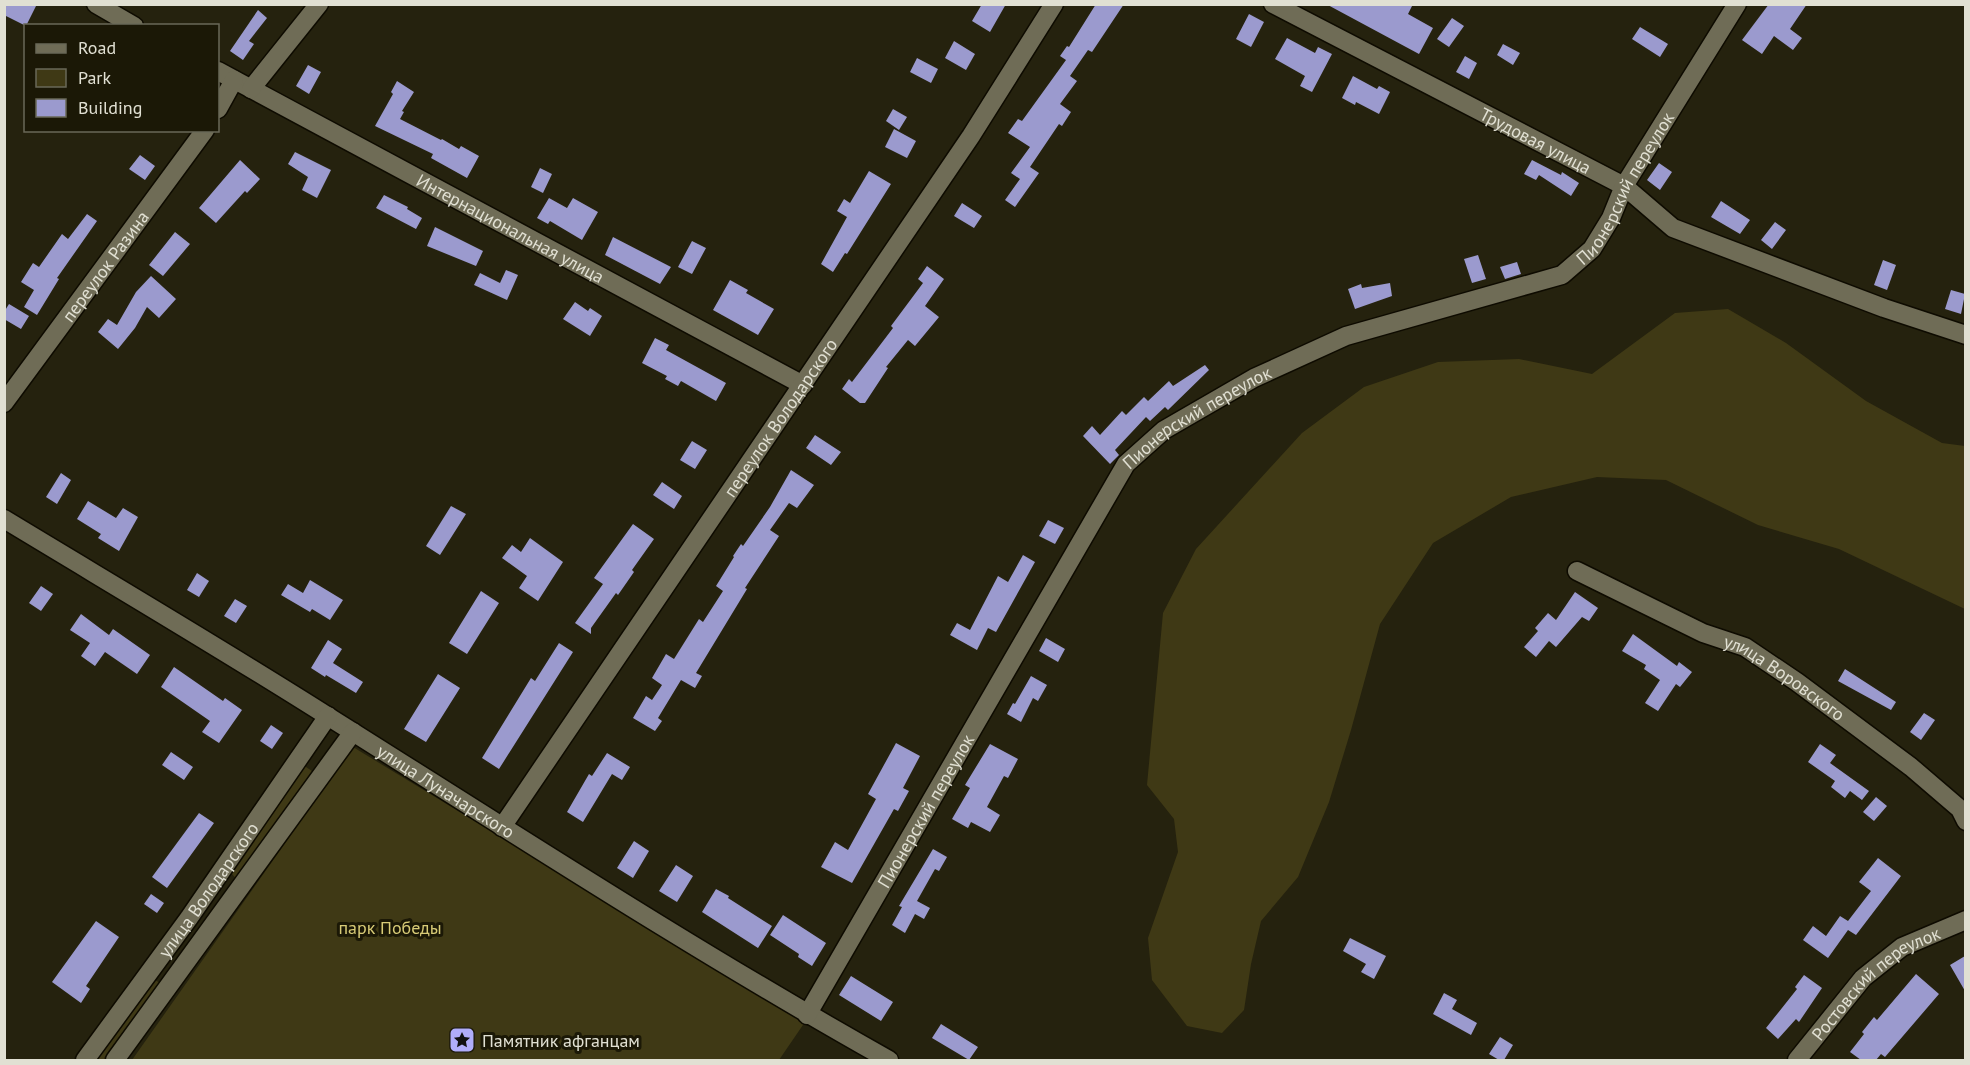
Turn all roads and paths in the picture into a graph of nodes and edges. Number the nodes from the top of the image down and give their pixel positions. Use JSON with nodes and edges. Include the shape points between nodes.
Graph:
{"nodes":[{"id":1,"x":96,"y":4,"type":"edge"},
{"id":2,"x":319,"y":4,"type":"edge"},
{"id":3,"x":1054,"y":4,"type":"edge"},
{"id":4,"x":1273,"y":4,"type":"edge"},
{"id":5,"x":1737,"y":4,"type":"edge"},
{"id":6,"x":131,"y":24,"type":"edge"},
{"id":7,"x":219,"y":72,"type":"edge"},
{"id":8,"x":234,"y":80,"type":"junction"},
{"id":9,"x":250,"y":89,"type":"junction"},
{"id":10,"x":219,"y":108,"type":"edge"},
{"id":11,"x":204,"y":132,"type":"edge"},
{"id":12,"x":1624,"y":186,"type":"junction"},
{"id":13,"x":1965,"y":334,"type":"edge"},
{"id":14,"x":803,"y":385,"type":"junction"},
{"id":15,"x":4,"y":403,"type":"edge"},
{"id":16,"x":4,"y":519,"type":"edge"},
{"id":17,"x":1577,"y":571,"type":"dead end"},
{"id":18,"x":328,"y":716,"type":"junction"},
{"id":19,"x":354,"y":732,"type":"junction"},
{"id":20,"x":1965,"y":821,"type":"edge"},
{"id":21,"x":502,"y":827,"type":"junction"},
{"id":22,"x":1965,"y":920,"type":"edge"},
{"id":23,"x":807,"y":1015,"type":"junction"},
{"id":24,"x":85,"y":1060,"type":"edge"},
{"id":25,"x":115,"y":1060,"type":"edge"},
{"id":26,"x":889,"y":1060,"type":"edge"},
{"id":27,"x":1797,"y":1060,"type":"edge"}],
"edges":[{"from":1,"to":6,"type":"street"},
{"from":2,"to":9,"type":"street"},
{"from":3,"to":14,"type":"street","name":"переулок Володарского","via":[[971,136]]},
{"from":4,"to":12,"type":"street","name":"Трудовая улица"},
{"from":5,"to":12,"type":"street","name":"Пионерский переулок"},
{"from":7,"to":8,"type":"street","name":"Интернациональная улица"},
{"from":8,"to":9,"type":"street","name":"Интернациональная улица"},
{"from":8,"to":10,"type":"street"},
{"from":9,"to":14,"type":"street","name":"Интернациональная улица"},
{"from":11,"to":15,"type":"street","name":"переулок Разина"},
{"from":12,"to":13,"type":"street","name":"Трудовая улица","via":[[1673,228],[1884,308]]},
{"from":12,"to":23,"type":"street","name":"Пионерский переулок","via":[[1592,249],[1562,275],[1346,336],[1254,378],[1174,424],[1126,464]]},
{"from":14,"to":21,"type":"street","name":"переулок Володарского"},
{"from":16,"to":18,"type":"street","name":"улица Луначарского"},
{"from":17,"to":20,"type":"street","name":"улица Воровского","via":[[1694,629],[1745,647],[1911,767],[1960,810]]},
{"from":18,"to":19,"type":"street","name":"улица Луначарского"},
{"from":18,"to":24,"type":"street","name":"улица Володарского","via":[[189,918]]},
{"from":19,"to":21,"type":"street","name":"улица Луначарского"},
{"from":19,"to":25,"type":"street","name":"улица Володарского"},
{"from":21,"to":23,"type":"street","name":"улица Луначарского"},
{"from":22,"to":27,"type":"street","name":"Ростовский переулок","via":[[1902,947],[1863,978]]},
{"from":23,"to":26,"type":"street","name":"улица Луначарского"}]}
